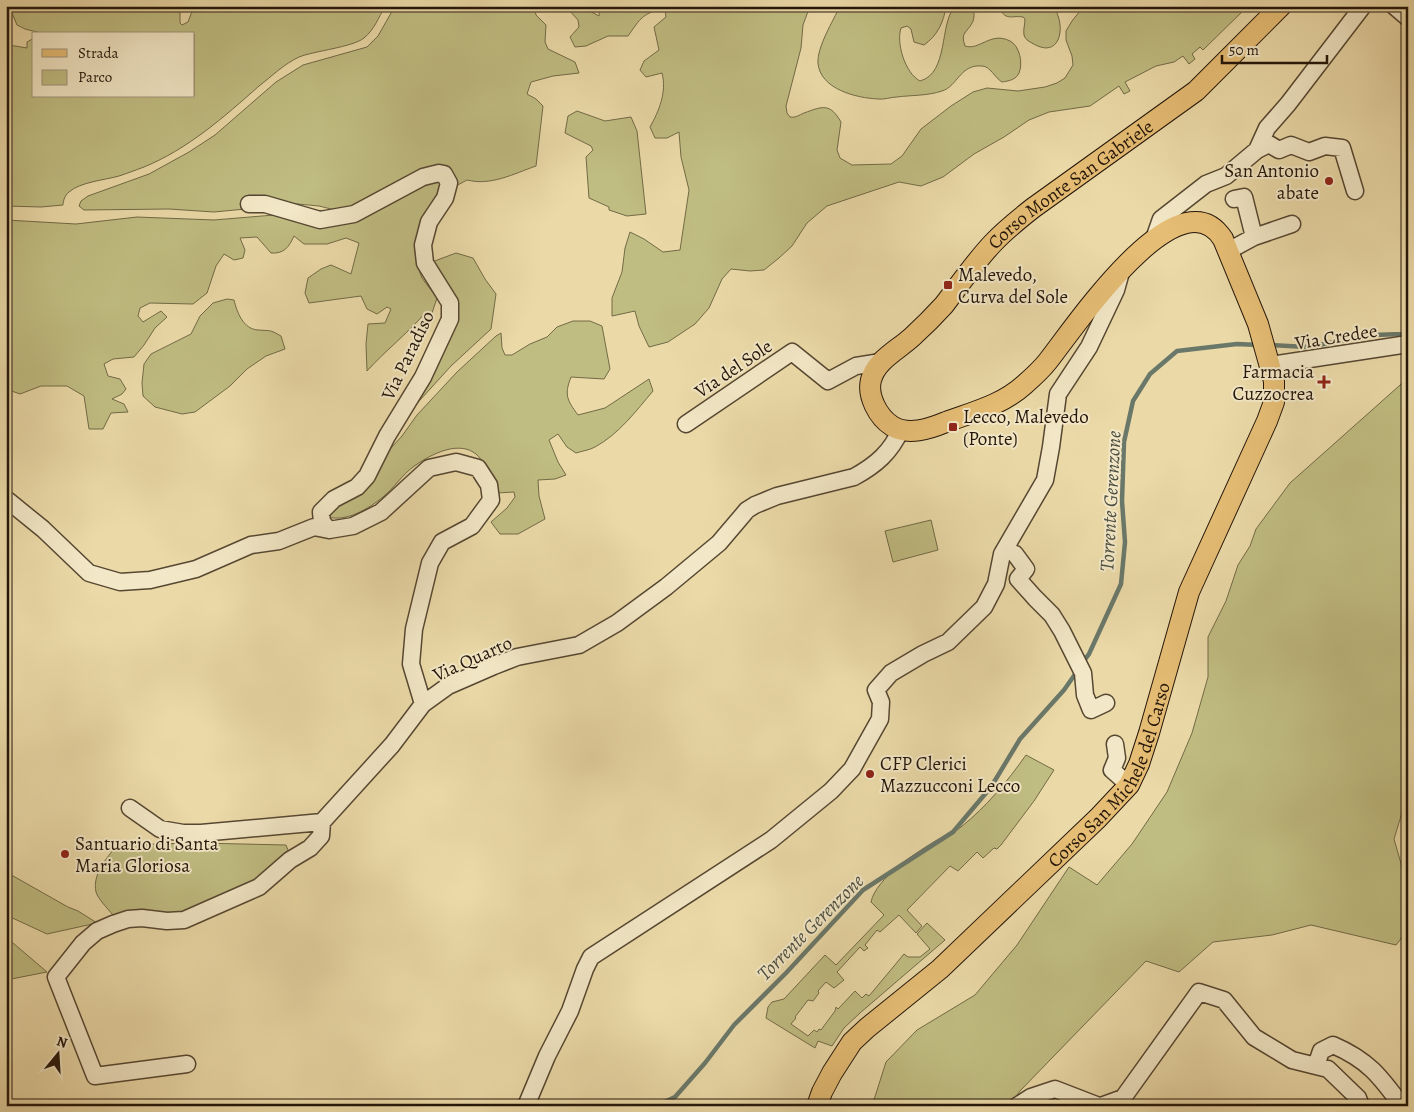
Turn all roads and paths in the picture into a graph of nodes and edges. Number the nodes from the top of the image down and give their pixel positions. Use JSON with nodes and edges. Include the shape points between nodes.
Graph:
{"nodes":[{"id":1,"x":1281,"y":6,"type":"edge"},
{"id":2,"x":1362,"y":6,"type":"edge"},
{"id":3,"x":1394,"y":6,"type":"edge"},
{"id":4,"x":1408,"y":18,"type":"edge"},
{"id":5,"x":1257,"y":150,"type":"junction"},
{"id":6,"x":1226,"y":176,"type":"junction"},
{"id":7,"x":1355,"y":191,"type":"dead end"},
{"id":8,"x":249,"y":204,"type":"dead end"},
{"id":9,"x":1292,"y":224,"type":"dead end"},
{"id":10,"x":1254,"y":237,"type":"junction"},
{"id":11,"x":1154,"y":240,"type":"junction"},
{"id":12,"x":1228,"y":250,"type":"junction"},
{"id":13,"x":1121,"y":270,"type":"junction"},
{"id":14,"x":1408,"y":344,"type":"edge"},
{"id":15,"x":881,"y":362,"type":"junction"},
{"id":16,"x":1270,"y":365,"type":"junction"},
{"id":17,"x":686,"y":424,"type":"dead end"},
{"id":18,"x":901,"y":429,"type":"junction"},
{"id":19,"x":6,"y":499,"type":"edge"},
{"id":20,"x":329,"y":530,"type":"junction"},
{"id":21,"x":1015,"y":554,"type":"dead end"},
{"id":22,"x":1106,"y":703,"type":"dead end"},
{"id":23,"x":423,"y":704,"type":"junction"},
{"id":24,"x":1115,"y":744,"type":"dead end"},
{"id":25,"x":1130,"y":785,"type":"junction"},
{"id":26,"x":130,"y":808,"type":"dead end"},
{"id":27,"x":322,"y":822,"type":"junction"},
{"id":28,"x":187,"y":1064,"type":"dead end"},
{"id":29,"x":1316,"y":1066,"type":"junction"},
{"id":30,"x":1061,"y":1091,"type":"junction"},
{"id":31,"x":526,"y":1106,"type":"edge"},
{"id":32,"x":816,"y":1106,"type":"edge"},
{"id":33,"x":1017,"y":1106,"type":"edge"},
{"id":34,"x":1070,"y":1106,"type":"edge"},
{"id":35,"x":1100,"y":1106,"type":"edge"},
{"id":36,"x":1361,"y":1106,"type":"edge"},
{"id":37,"x":1402,"y":1106,"type":"edge"}],
"edges":[{"from":1,"to":15,"type":"main road","name":"Corso Monte San Gabriele","via":[[1196,91],[1015,223],[993,243],[937,312]]},
{"from":2,"to":5,"type":"street","via":[[1267,128]]},
{"from":3,"to":4,"type":"street"},
{"from":5,"to":6,"type":"street"},
{"from":5,"to":7,"type":"street","via":[[1269,144],[1279,150],[1291,145],[1309,152],[1325,146],[1342,148]]},
{"from":6,"to":10,"type":"street","via":[[1230,204],[1244,197]]},
{"from":6,"to":11,"type":"street","via":[[1206,184],[1162,219]]},
{"from":8,"to":20,"type":"street","name":"Via Paradiso","via":[[265,204],[320,220],[354,214],[423,177],[444,174],[449,183],[445,198],[429,222],[423,245],[425,263],[450,303],[450,318],[423,377],[367,476],[321,512],[322,522]]},
{"from":9,"to":10,"type":"street"},
{"from":10,"to":12,"type":"street"},
{"from":11,"to":12,"type":"main road","via":[[1182,224],[1200,223],[1218,231]]},
{"from":11,"to":13,"type":"main road"},
{"from":12,"to":16,"type":"main road","name":"Corso San Michele del Carso","via":[[1258,324]]},
{"from":13,"to":18,"type":"main road","via":[[1046,364],[1010,396],[986,409],[937,426],[918,431]]},
{"from":13,"to":31,"type":"street","via":[[1116,290],[1089,347],[1058,394],[1045,480],[1002,554],[996,584],[984,607],[948,642],[892,673],[876,690],[881,702],[880,719],[852,769],[831,791],[771,840],[591,957],[570,1012]]},
{"from":14,"to":16,"type":"street","name":"Via Credee"},
{"from":15,"to":17,"type":"street","name":"Via del Sole","via":[[856,366],[828,381],[792,352]]},
{"from":15,"to":18,"type":"main road","name":"Corso Monte San Gabriele","via":[[871,381],[872,396],[885,420]]},
{"from":16,"to":25,"type":"main road","name":"Corso San Michele del Carso","via":[[1275,393],[1271,411],[1189,592],[1150,733]]},
{"from":18,"to":23,"type":"street","name":"Via Quarto","via":[[885,456],[854,477],[755,504],[701,558],[624,618],[579,645],[517,657],[448,686]]},
{"from":19,"to":20,"type":"street","via":[[89,573],[120,582],[150,580],[196,569],[251,545],[280,541],[314,527]]},
{"from":20,"to":23,"type":"street","via":[[353,526],[381,512],[429,468],[456,462],[471,466],[478,468],[489,485],[491,500],[472,526],[442,542],[430,563],[414,630],[411,664]]},
{"from":21,"to":22,"type":"street","via":[[1026,569],[1018,579],[1052,615],[1080,667],[1091,710]]},
{"from":23,"to":27,"type":"street","name":"Via Quarto","via":[[392,745]]},
{"from":24,"to":25,"type":"street","via":[[1117,758],[1112,770]]},
{"from":25,"to":32,"type":"main road","name":"Corso San Michele del Carso","via":[[940,969],[852,1042]]},
{"from":26,"to":27,"type":"street","via":[[160,829],[183,833]]},
{"from":27,"to":28,"type":"street","name":"Via Quarto","via":[[320,836],[310,848],[290,860],[259,887],[184,920],[128,919],[108,926],[83,943],[56,977],[95,1076]]},
{"from":29,"to":35,"type":"street","via":[[1292,1060],[1254,1037],[1224,1000],[1199,992],[1122,1098]]},
{"from":29,"to":36,"type":"street","via":[[1328,1068],[1358,1098]]},
{"from":29,"to":37,"type":"street","via":[[1321,1052],[1332,1045],[1352,1053],[1372,1068]]},
{"from":30,"to":33,"type":"street","via":[[1055,1089],[1031,1097]]},
{"from":30,"to":34,"type":"street"},
{"from":30,"to":35,"type":"street"}]}
